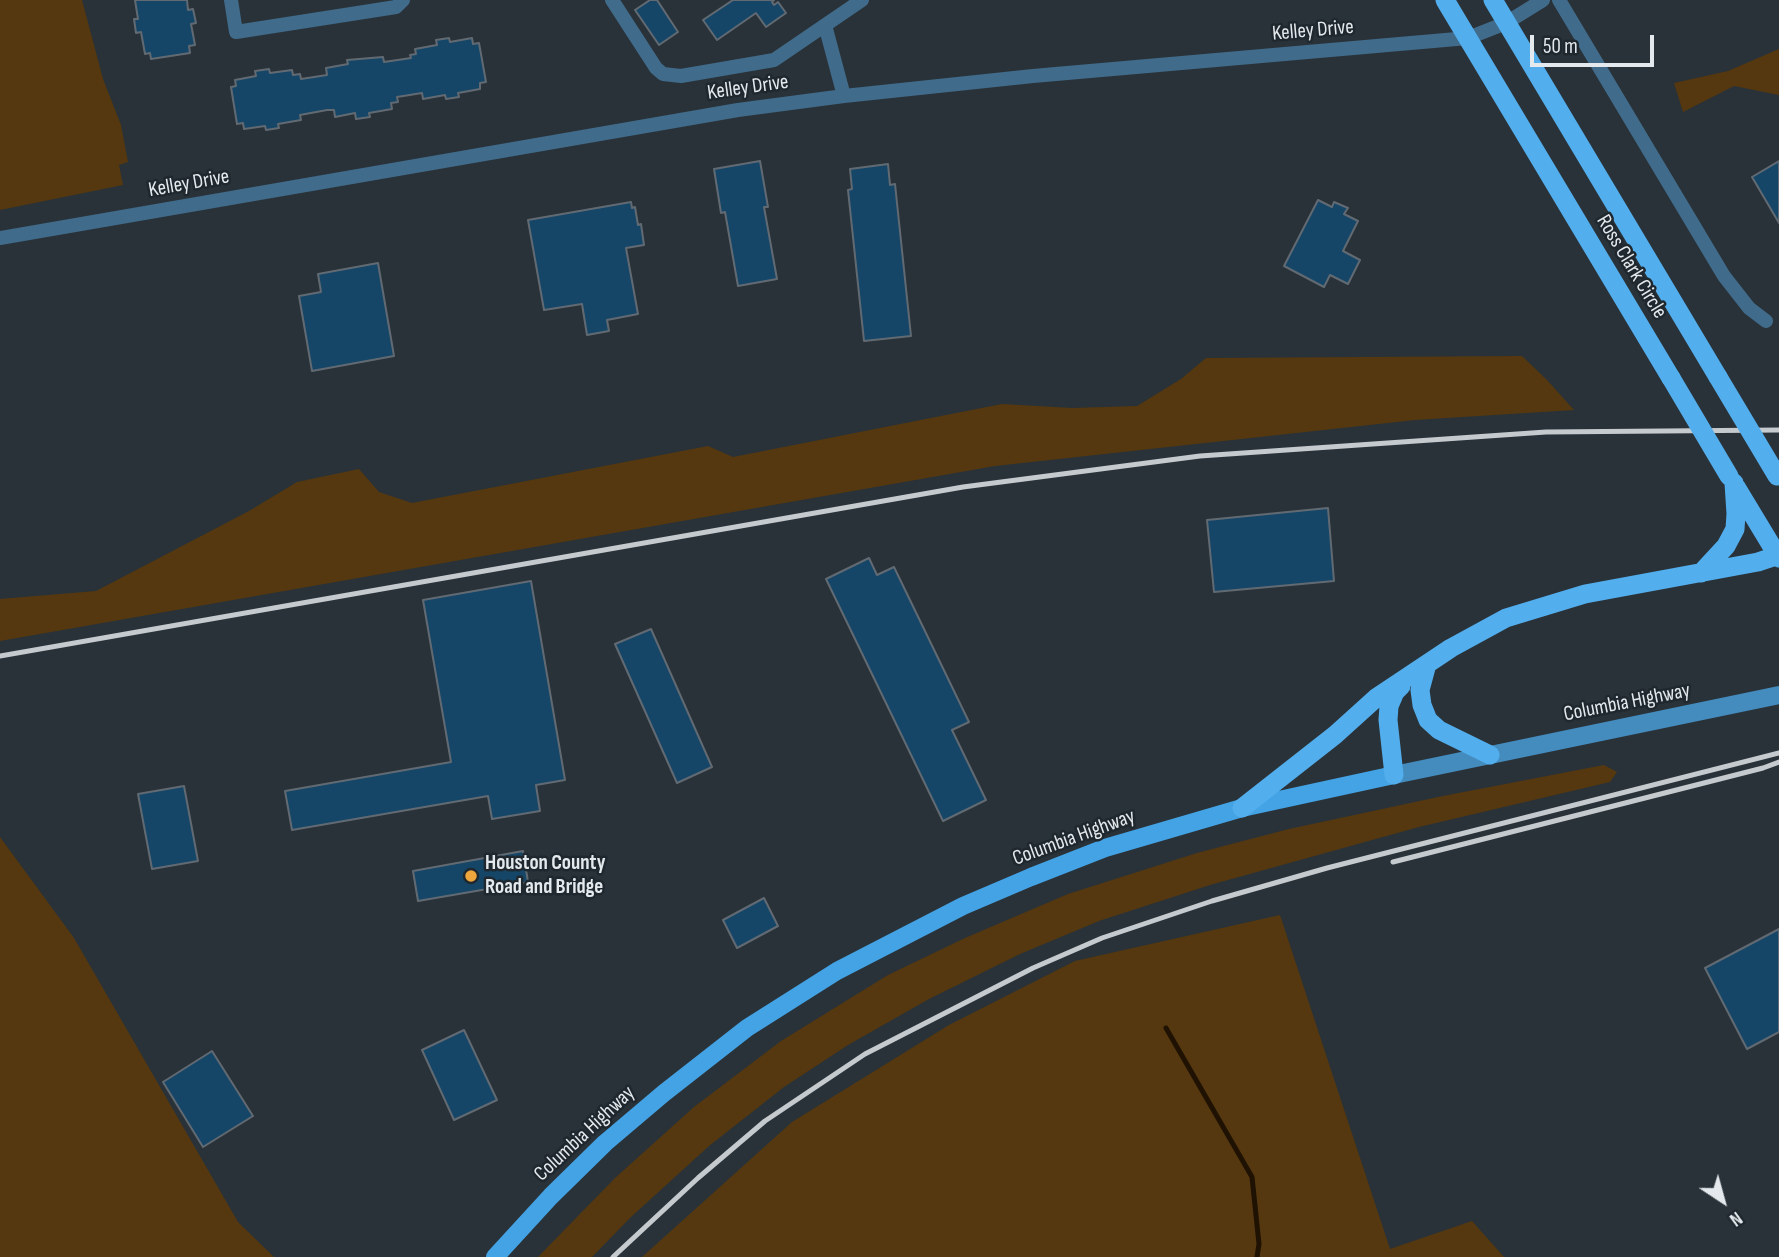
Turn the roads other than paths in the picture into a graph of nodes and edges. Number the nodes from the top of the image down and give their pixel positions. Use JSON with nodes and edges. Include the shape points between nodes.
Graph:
{"nodes":[{"id":1,"x":231,"y":0,"type":"edge"},
{"id":2,"x":403,"y":0,"type":"edge"},
{"id":3,"x":612,"y":0,"type":"edge"},
{"id":4,"x":862,"y":0,"type":"edge"},
{"id":5,"x":1445,"y":0,"type":"edge"},
{"id":6,"x":1493,"y":0,"type":"edge"},
{"id":7,"x":1543,"y":0,"type":"edge"},
{"id":8,"x":1559,"y":0,"type":"edge"},
{"id":9,"x":1506,"y":23,"type":"junction"},
{"id":10,"x":825,"y":25,"type":"junction"},
{"id":11,"x":1468,"y":38,"type":"junction"},
{"id":12,"x":844,"y":96,"type":"junction"},
{"id":13,"x":0,"y":237,"type":"edge"},
{"id":14,"x":1766,"y":321,"type":"dead end"},
{"id":15,"x":1778,"y":477,"type":"edge"},
{"id":16,"x":1732,"y":480,"type":"junction"},
{"id":17,"x":1779,"y":556,"type":"edge"},
{"id":18,"x":1702,"y":572,"type":"junction"},
{"id":19,"x":1427,"y":664,"type":"junction"},
{"id":20,"x":1406,"y":680,"type":"junction"},
{"id":21,"x":1779,"y":695,"type":"edge"},
{"id":22,"x":1490,"y":755,"type":"junction"},
{"id":23,"x":1395,"y":775,"type":"junction"},
{"id":24,"x":1242,"y":808,"type":"junction"},
{"id":25,"x":495,"y":1257,"type":"edge"}],
"edges":[{"from":1,"to":2,"type":"street","via":[[236,32],[396,7]]},
{"from":3,"to":10,"type":"street","via":[[656,68],[673,76],[774,60]]},
{"from":4,"to":10,"type":"street"},
{"from":5,"to":11,"type":"highway","name":"Ross Clark Circle"},
{"from":6,"to":9,"type":"highway","name":"Ross Clark Circle"},
{"from":7,"to":9,"type":"street","name":"Kelley Drive"},
{"from":8,"to":14,"type":"street","via":[[1724,276],[1749,308]]},
{"from":9,"to":11,"type":"street","name":"Kelley Drive"},
{"from":9,"to":15,"type":"highway","name":"Ross Clark Circle","bridge":true},
{"from":10,"to":12,"type":"street"},
{"from":11,"to":12,"type":"street","name":"Kelley Drive"},
{"from":11,"to":16,"type":"highway","name":"Ross Clark Circle","bridge":true},
{"from":12,"to":13,"type":"street","name":"Kelley Drive","via":[[644,125]]},
{"from":16,"to":17,"type":"highway","name":"Ross Clark Circle"},
{"from":16,"to":18,"type":"highway","via":[[1735,528],[1726,546]]},
{"from":17,"to":18,"type":"highway"},
{"from":18,"to":19,"type":"highway","via":[[1585,594],[1506,618]]},
{"from":19,"to":20,"type":"highway"},
{"from":19,"to":22,"type":"highway","via":[[1420,690],[1428,720],[1438,730]]},
{"from":20,"to":23,"type":"highway","via":[[1389,706]]},
{"from":20,"to":24,"type":"highway","via":[[1377,698]]},
{"from":21,"to":22,"type":"main road","name":"Columbia Highway"},
{"from":22,"to":23,"type":"main road","name":"Columbia Highway"},
{"from":23,"to":24,"type":"main road","name":"Columbia Highway"},
{"from":24,"to":25,"type":"main road","name":"Columbia Highway","via":[[1105,848],[1031,877],[963,906],[837,971],[747,1028],[664,1093],[560,1187]]}]}
